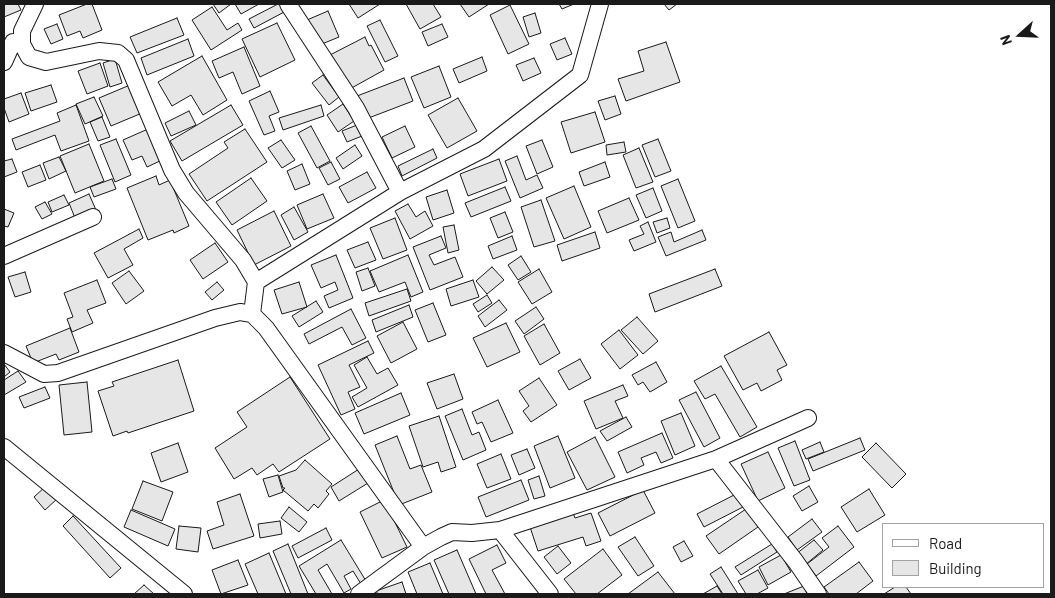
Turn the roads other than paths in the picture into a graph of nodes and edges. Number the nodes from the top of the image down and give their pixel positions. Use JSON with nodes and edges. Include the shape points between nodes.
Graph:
{"nodes":[{"id":1,"x":35,"y":4,"type":"edge"},
{"id":2,"x":288,"y":4,"type":"edge"},
{"id":3,"x":600,"y":4,"type":"edge"},
{"id":4,"x":13,"y":42,"type":"edge"},
{"id":5,"x":4,"y":62,"type":"edge"},
{"id":6,"x":400,"y":192,"type":"junction"},
{"id":7,"x":93,"y":217,"type":"dead end"},
{"id":8,"x":4,"y":256,"type":"edge"},
{"id":9,"x":256,"y":282,"type":"junction"},
{"id":10,"x":252,"y":314,"type":"junction"},
{"id":11,"x":4,"y":353,"type":"edge"},
{"id":12,"x":808,"y":418,"type":"dead end"},
{"id":13,"x":4,"y":448,"type":"edge"},
{"id":14,"x":716,"y":459,"type":"junction"},
{"id":15,"x":500,"y":530,"type":"junction"},
{"id":16,"x":423,"y":547,"type":"junction"},
{"id":17,"x":184,"y":594,"type":"edge"},
{"id":18,"x":359,"y":594,"type":"edge"},
{"id":19,"x":550,"y":594,"type":"edge"},
{"id":20,"x":818,"y":594,"type":"edge"}],
"edges":[{"from":1,"to":4,"type":"street"},
{"from":2,"to":6,"type":"street","via":[[356,108]]},
{"from":3,"to":6,"type":"street","via":[[580,75],[484,149]]},
{"from":4,"to":5,"type":"street"},
{"from":4,"to":9,"type":"street","via":[[29,57],[46,62],[99,51],[118,53],[126,60],[177,178],[243,260]]},
{"from":6,"to":9,"type":"street"},
{"from":7,"to":8,"type":"street"},
{"from":9,"to":10,"type":"street"},
{"from":10,"to":11,"type":"street","via":[[240,312],[216,318],[58,373],[44,374]]},
{"from":10,"to":16,"type":"street","via":[[266,328]]},
{"from":12,"to":14,"type":"street"},
{"from":13,"to":17,"type":"street"},
{"from":14,"to":15,"type":"street"},
{"from":14,"to":20,"type":"street"},
{"from":15,"to":16,"type":"street","via":[[452,532]]},
{"from":15,"to":19,"type":"street"},
{"from":16,"to":18,"type":"street"}]}
